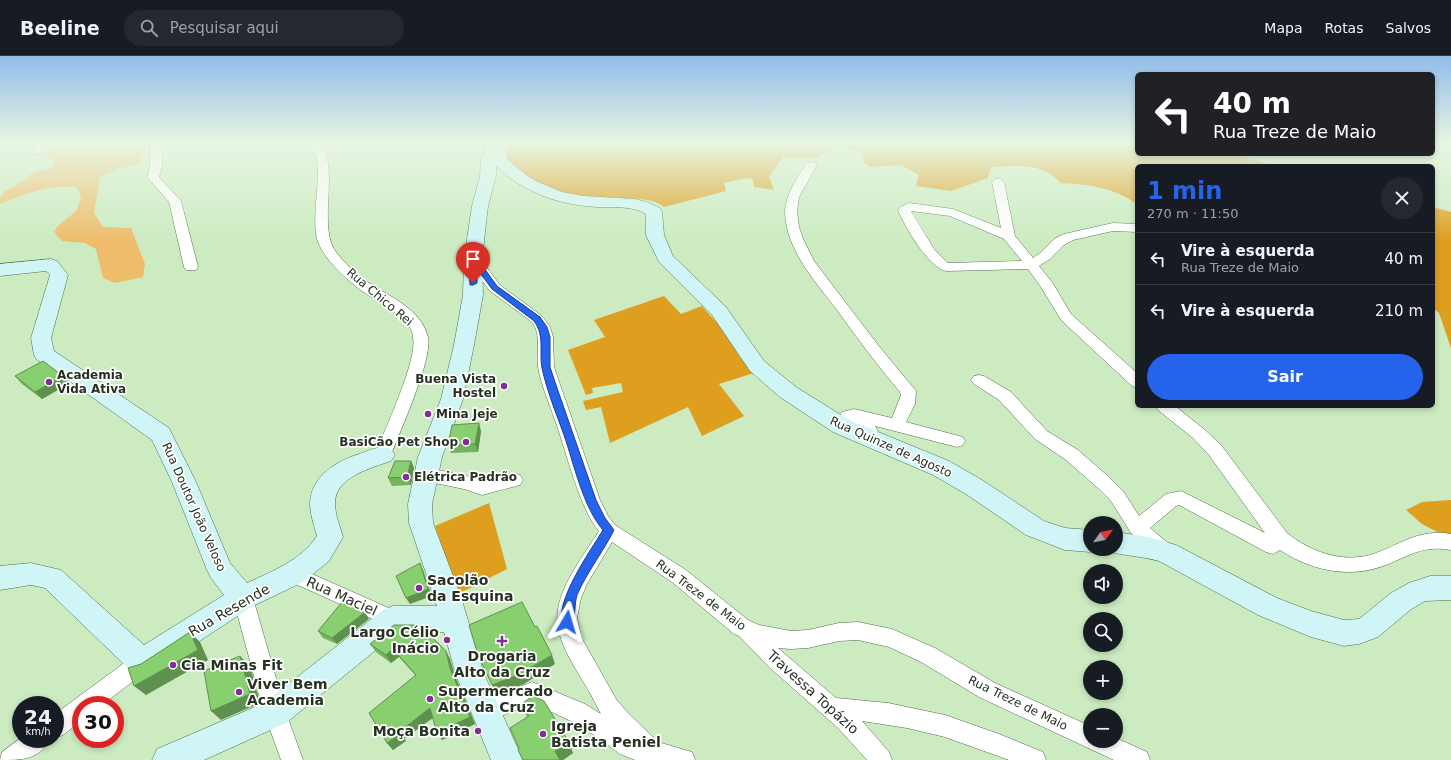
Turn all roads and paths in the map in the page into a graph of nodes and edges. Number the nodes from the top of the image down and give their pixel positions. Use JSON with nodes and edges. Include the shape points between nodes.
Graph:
{"nodes":[{"id":1,"x":153,"y":176,"type":"edge"},
{"id":2,"x":323,"y":176,"type":"edge"},
{"id":3,"x":488,"y":176,"type":"edge"},
{"id":4,"x":516,"y":176,"type":"edge"},
{"id":5,"x":805,"y":176,"type":"edge"},
{"id":6,"x":998,"y":182,"type":"dead end"},
{"id":7,"x":1135,"y":228,"type":"edge"},
{"id":8,"x":1009,"y":236,"type":"junction"},
{"id":9,"x":473,"y":259,"type":"junction"},
{"id":10,"x":1031,"y":265,"type":"junction"},
{"id":11,"x":191,"y":267,"type":"dead end"},
{"id":12,"x":0,"y":270,"type":"edge"},
{"id":13,"x":979,"y":380,"type":"dead end"},
{"id":14,"x":1135,"y":380,"type":"edge"},
{"id":15,"x":1166,"y":408,"type":"edge"},
{"id":16,"x":897,"y":426,"type":"junction"},
{"id":17,"x":957,"y":441,"type":"dead end"},
{"id":18,"x":383,"y":455,"type":"joint"},
{"id":19,"x":925,"y":460,"type":"junction"},
{"id":20,"x":426,"y":475,"type":"junction"},
{"id":21,"x":514,"y":480,"type":"dead end"},
{"id":22,"x":1137,"y":528,"type":"junction"},
{"id":23,"x":609,"y":530,"type":"junction"},
{"id":24,"x":1083,"y":540,"type":"edge"},
{"id":25,"x":1451,"y":542,"type":"edge"},
{"id":26,"x":1123,"y":544,"type":"edge"},
{"id":27,"x":1273,"y":546,"type":"dead end"},
{"id":28,"x":1166,"y":553,"type":"junction"},
{"id":29,"x":294,"y":574,"type":"junction"},
{"id":30,"x":0,"y":578,"type":"edge"},
{"id":31,"x":1451,"y":588,"type":"edge"},
{"id":32,"x":243,"y":598,"type":"junction"},
{"id":33,"x":393,"y":619,"type":"junction"},
{"id":34,"x":455,"y":619,"type":"junction"},
{"id":35,"x":741,"y":627,"type":"junction"},
{"id":36,"x":142,"y":662,"type":"junction"},
{"id":37,"x":96,"y":696,"type":"edge"},
{"id":38,"x":833,"y":708,"type":"junction"},
{"id":39,"x":487,"y":711,"type":"junction"},
{"id":40,"x":275,"y":713,"type":"junction"},
{"id":41,"x":1083,"y":734,"type":"edge"},
{"id":42,"x":867,"y":742,"type":"junction"},
{"id":43,"x":27,"y":748,"type":"edge"},
{"id":44,"x":1113,"y":748,"type":"edge"},
{"id":45,"x":652,"y":751,"type":"junction"},
{"id":46,"x":10,"y":760,"type":"edge"},
{"id":47,"x":168,"y":760,"type":"edge"},
{"id":48,"x":292,"y":760,"type":"edge"},
{"id":49,"x":507,"y":760,"type":"edge"},
{"id":50,"x":684,"y":760,"type":"edge"},
{"id":51,"x":881,"y":760,"type":"edge"},
{"id":52,"x":890,"y":760,"type":"edge"},
{"id":53,"x":1035,"y":760,"type":"edge"},
{"id":54,"x":1139,"y":760,"type":"edge"}],
"edges":[{"from":1,"to":11,"type":"street","via":[[175,201]]},
{"from":2,"to":18,"type":"street","name":"Rua Chico Rei","via":[[321,221],[323,238],[329,250],[363,285],[405,315],[420,336],[421,349],[415,369]]},
{"from":3,"to":9,"type":"street","via":[[480,206]]},
{"from":4,"to":19,"type":"street","name":"Rua Quinze de Agosto","via":[[550,194],[568,199],[635,204],[649,208],[654,212],[655,235],[665,258],[720,311],[749,356],[769,378],[841,426]]},
{"from":5,"to":16,"type":"street","via":[[793,197],[791,212],[798,241],[808,262],[908,391],[910,396]]},
{"from":6,"to":8,"type":"street"},
{"from":7,"to":10,"type":"street","via":[[1113,227],[1069,237]]},
{"from":8,"to":10,"type":"street"},
{"from":8,"to":10,"type":"street","via":[[953,213],[914,207],[904,210],[934,259],[942,266]]},
{"from":9,"to":20,"type":"street","via":[[473,295],[464,345],[452,398]]},
{"from":9,"to":23,"type":"street","name":"Rua Treze de Maio","via":[[494,288],[537,319],[543,327],[546,337],[546,367],[552,388],[591,500],[601,521]]},
{"from":10,"to":14,"type":"street","via":[[1047,285],[1066,317]]},
{"from":12,"to":32,"type":"street","name":"Rua Doutor João Veloso","via":[[51,265],[59,275],[41,338],[44,355],[161,434],[220,570]]},
{"from":13,"to":22,"type":"street","via":[[1005,396],[1041,435],[1072,454],[1100,479],[1117,496]]},
{"from":15,"to":25,"type":"street","via":[[1207,442],[1280,538],[1302,553],[1330,563],[1352,565],[1369,563],[1427,540]]},
{"from":16,"to":17,"type":"street"},
{"from":16,"to":19,"type":"street","via":[[854,415],[848,416],[857,424]]},
{"from":18,"to":29,"type":"street","name":"Rua Resende","via":[[362,461],[340,474],[326,487],[322,498],[323,514],[330,537],[320,553]]},
{"from":19,"to":24,"type":"street","name":"Rua Quinze de Agosto","via":[[969,484],[1035,528],[1065,539]]},
{"from":20,"to":21,"type":"street","via":[[482,488]]},
{"from":20,"to":34,"type":"street","via":[[420,504],[421,523]]},
{"from":22,"to":27,"type":"street","via":[[1172,499],[1182,498]]},
{"from":22,"to":28,"type":"street"},
{"from":23,"to":35,"type":"street","name":"Rua Treze de Maio","via":[[679,576]]},
{"from":23,"to":45,"type":"street","via":[[572,596],[567,622],[580,656],[612,710]]},
{"from":26,"to":28,"type":"street"},
{"from":28,"to":31,"type":"street","via":[[1264,606],[1327,629],[1349,633],[1366,631],[1403,600],[1418,591]]},
{"from":29,"to":32,"type":"street","name":"Rua Resende"},
{"from":29,"to":33,"type":"street","name":"Rua Maciel"},
{"from":30,"to":36,"type":"street","via":[[31,574],[52,578]]},
{"from":32,"to":36,"type":"street","name":"Rua Resende"},
{"from":32,"to":40,"type":"street"},
{"from":33,"to":34,"type":"street","name":"Rua Maciel"},
{"from":33,"to":40,"type":"street"},
{"from":34,"to":39,"type":"street","via":[[470,675]]},
{"from":35,"to":38,"type":"street","name":"Travessa Topázio"},
{"from":35,"to":41,"type":"street","name":"Rua Treze de Maio","via":[[757,634],[791,640],[858,631],[892,638],[928,655],[987,690]]},
{"from":36,"to":37,"type":"street","name":"Rua Resende"},
{"from":38,"to":42,"type":"street","name":"Travessa Topázio"},
{"from":38,"to":53,"type":"street","via":[[930,722],[966,732]]},
{"from":39,"to":45,"type":"street","via":[[532,692],[577,712],[628,746],[640,751]]},
{"from":39,"to":49,"type":"street"},
{"from":40,"to":47,"type":"street"},
{"from":40,"to":48,"type":"street"},
{"from":42,"to":51,"type":"street","name":"Travessa Topázio"},
{"from":42,"to":52,"type":"street"},
{"from":43,"to":46,"type":"street"},
{"from":44,"to":54,"type":"street"},
{"from":45,"to":50,"type":"street"}]}
